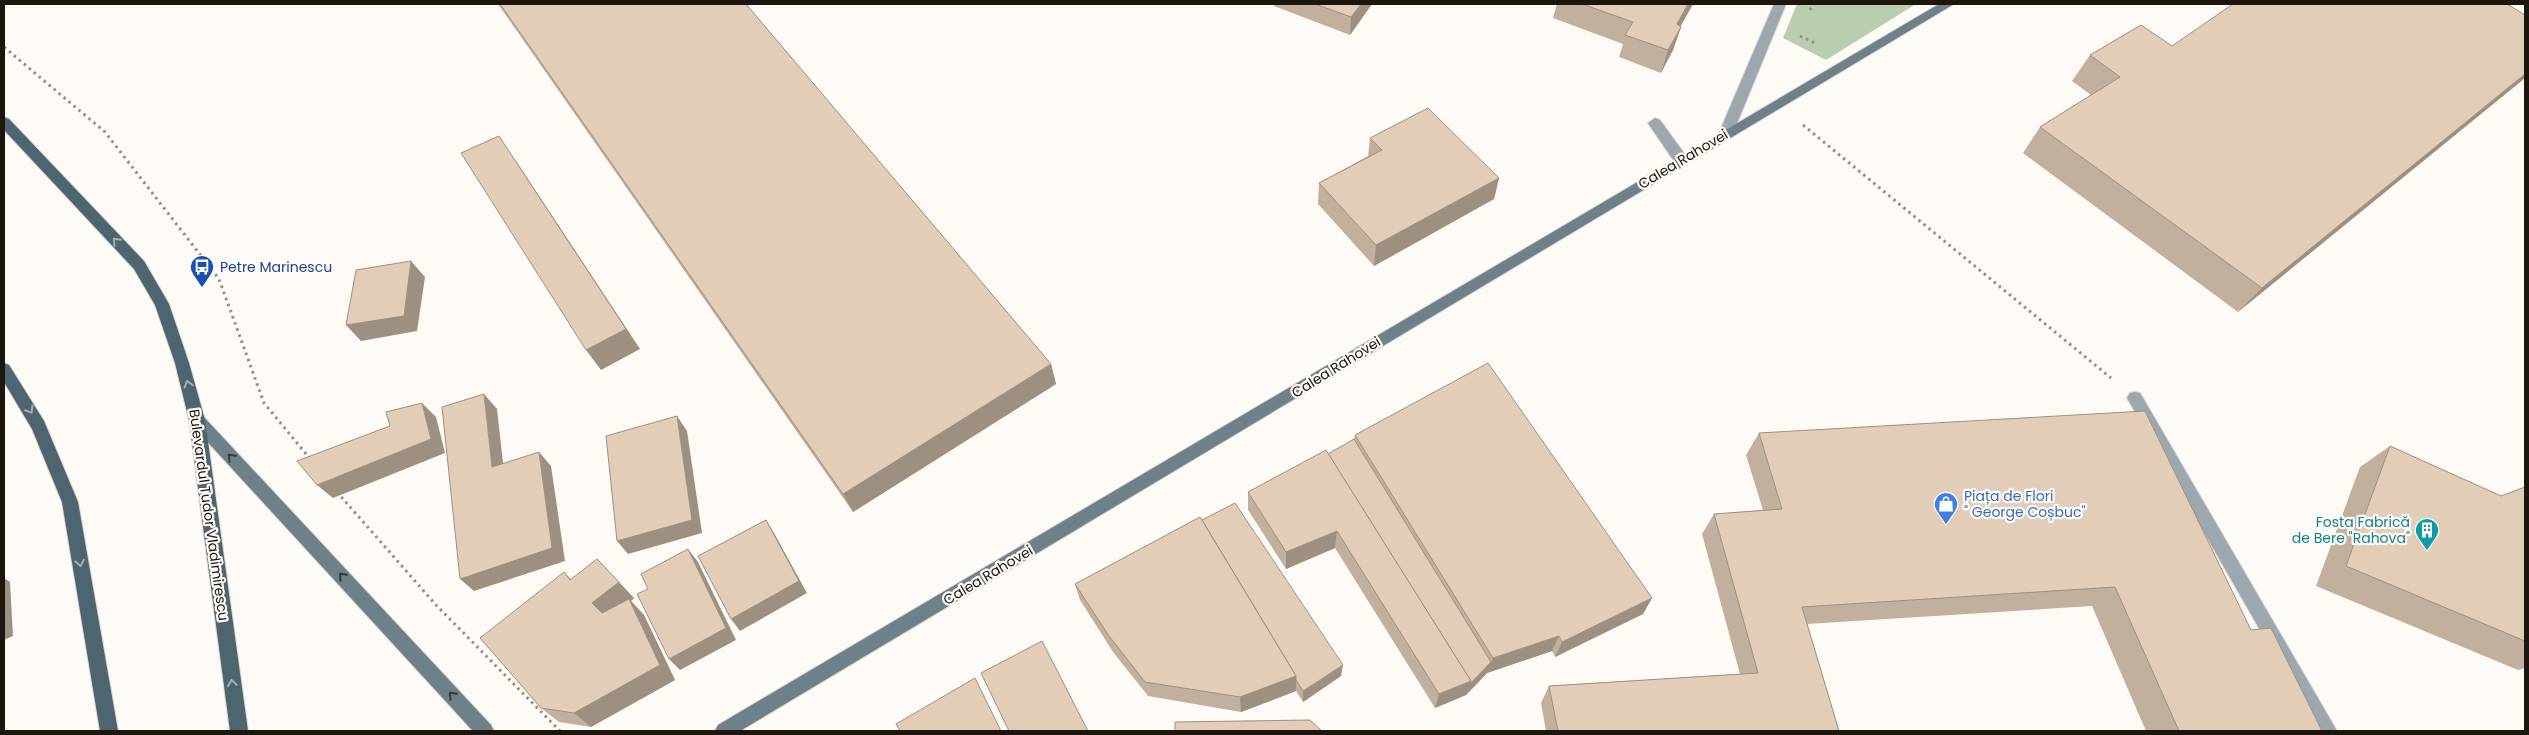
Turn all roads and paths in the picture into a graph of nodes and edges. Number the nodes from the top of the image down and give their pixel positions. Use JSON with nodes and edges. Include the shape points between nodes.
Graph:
{"nodes":[{"id":1,"x":1780,"y":4,"type":"edge"},
{"id":2,"x":1948,"y":4,"type":"edge"},
{"id":3,"x":4,"y":47,"type":"edge"},
{"id":4,"x":1777,"y":104,"type":"junction"},
{"id":5,"x":4,"y":122,"type":"edge"},
{"id":6,"x":1655,"y":123,"type":"dead end"},
{"id":7,"x":1726,"y":133,"type":"junction"},
{"id":8,"x":1681,"y":160,"type":"junction"},
{"id":9,"x":4,"y":369,"type":"edge"},
{"id":10,"x":2135,"y":398,"type":"joint"},
{"id":11,"x":197,"y":420,"type":"junction"},
{"id":12,"x":315,"y":465,"type":"edge"},
{"id":13,"x":334,"y":488,"type":"edge"},
{"id":14,"x":109,"y":731,"type":"edge"},
{"id":15,"x":239,"y":731,"type":"edge"},
{"id":16,"x":485,"y":731,"type":"edge"},
{"id":17,"x":560,"y":731,"type":"edge"},
{"id":18,"x":724,"y":731,"type":"edge"},
{"id":19,"x":2328,"y":731,"type":"edge"}],
"edges":[{"from":1,"to":7,"type":"street"},
{"from":2,"to":4,"type":"street","name":"Calea Rahovei"},
{"from":3,"to":12,"type":"path","via":[[106,132],[220,279],[264,403]]},
{"from":4,"to":7,"type":"street","name":"Calea Rahovei"},
{"from":4,"to":10,"type":"path"},
{"from":11,"to":5,"type":"main road","name":"Bulevardul Tudor Vladimirescu","one_way":true,"via":[[162,304],[139,265]]},
{"from":6,"to":8,"type":"street"},
{"from":7,"to":8,"type":"street","name":"Calea Rahovei"},
{"from":8,"to":18,"type":"street","name":"Calea Rahovei"},
{"from":9,"to":14,"type":"main road","one_way":true,"via":[[39,426],[70,502]]},
{"from":10,"to":19,"type":"street"},
{"from":15,"to":11,"type":"main road","name":"Bulevardul Tudor Vladimirescu","one_way":true},
{"from":16,"to":11,"type":"street","one_way":true},
{"from":13,"to":17,"type":"path","via":[[436,605]]}]}
